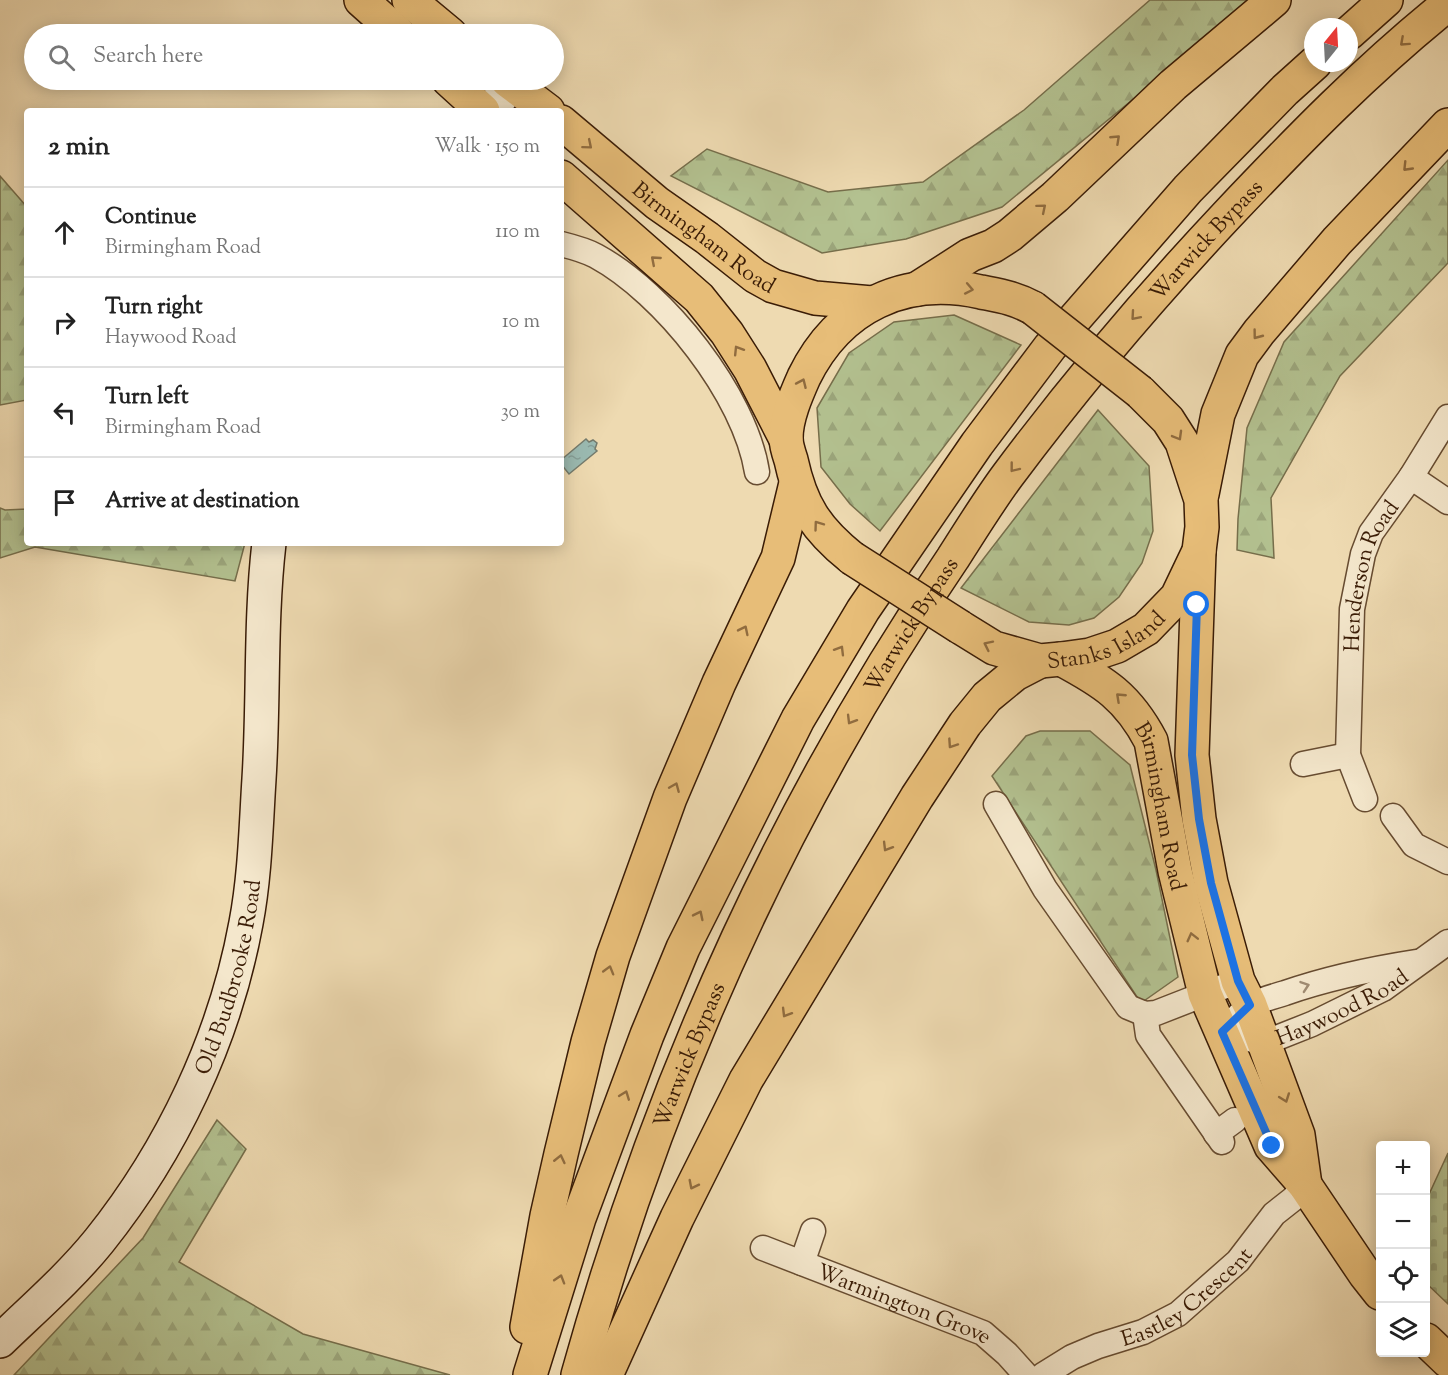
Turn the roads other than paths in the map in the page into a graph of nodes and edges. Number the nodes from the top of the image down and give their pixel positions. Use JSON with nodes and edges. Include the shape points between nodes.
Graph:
{"nodes":[{"id":1,"x":361,"y":0,"type":"edge"},
{"id":2,"x":409,"y":0,"type":"edge"},
{"id":3,"x":1274,"y":0,"type":"edge"},
{"id":4,"x":1386,"y":0,"type":"edge"},
{"id":5,"x":1448,"y":4,"type":"edge"},
{"id":6,"x":388,"y":24,"type":"edge"},
{"id":7,"x":438,"y":24,"type":"edge"},
{"id":8,"x":1358,"y":25,"type":"edge"},
{"id":9,"x":1306,"y":72,"type":"edge"},
{"id":10,"x":460,"y":90,"type":"edge"},
{"id":11,"x":504,"y":90,"type":"edge"},
{"id":12,"x":520,"y":90,"type":"edge"},
{"id":13,"x":480,"y":108,"type":"edge"},
{"id":14,"x":492,"y":108,"type":"edge"},
{"id":15,"x":544,"y":108,"type":"edge"},
{"id":16,"x":564,"y":125,"type":"edge"},
{"id":17,"x":1448,"y":125,"type":"edge"},
{"id":18,"x":564,"y":180,"type":"edge"},
{"id":19,"x":564,"y":245,"type":"edge"},
{"id":20,"x":918,"y":289,"type":"junction"},
{"id":21,"x":872,"y":303,"type":"junction"},
{"id":22,"x":1448,"y":417,"type":"edge"},
{"id":23,"x":786,"y":439,"type":"junction"},
{"id":24,"x":757,"y":472,"type":"dead end"},
{"id":25,"x":1411,"y":477,"type":"junction"},
{"id":26,"x":796,"y":483,"type":"junction"},
{"id":27,"x":1201,"y":500,"type":"junction"},
{"id":28,"x":1448,"y":502,"type":"edge"},
{"id":29,"x":269,"y":546,"type":"edge"},
{"id":30,"x":1199,"y":551,"type":"junction"},
{"id":31,"x":1050,"y":660,"type":"junction"},
{"id":32,"x":1348,"y":755,"type":"junction"},
{"id":33,"x":1303,"y":764,"type":"dead end"},
{"id":34,"x":1365,"y":799,"type":"dead end"},
{"id":35,"x":996,"y":804,"type":"dead end"},
{"id":36,"x":1393,"y":816,"type":"dead end"},
{"id":37,"x":1448,"y":862,"type":"edge"},
{"id":38,"x":1448,"y":942,"type":"edge"},
{"id":39,"x":1419,"y":962,"type":"junction"},
{"id":40,"x":1244,"y":993,"type":"junction"},
{"id":41,"x":1204,"y":994,"type":"junction"},
{"id":42,"x":1145,"y":1014,"type":"junction"},
{"id":43,"x":1222,"y":1032,"type":"junction"},
{"id":44,"x":1264,"y":1043,"type":"junction"},
{"id":45,"x":1235,"y":1120,"type":"dead end"},
{"id":46,"x":1305,"y":1185,"type":"junction"},
{"id":47,"x":813,"y":1231,"type":"dead end"},
{"id":48,"x":764,"y":1248,"type":"dead end"},
{"id":49,"x":802,"y":1263,"type":"junction"},
{"id":50,"x":1376,"y":1288,"type":"edge"},
{"id":51,"x":0,"y":1341,"type":"edge"},
{"id":52,"x":1430,"y":1344,"type":"edge"},
{"id":53,"x":1448,"y":1360,"type":"edge"},
{"id":54,"x":518,"y":1375,"type":"edge"},
{"id":55,"x":530,"y":1375,"type":"edge"},
{"id":56,"x":578,"y":1375,"type":"edge"},
{"id":57,"x":606,"y":1375,"type":"edge"},
{"id":58,"x":1026,"y":1375,"type":"edge"},
{"id":59,"x":1043,"y":1375,"type":"edge"}],
"edges":[{"from":1,"to":6,"type":"main road"},
{"from":2,"to":7,"type":"main road"},
{"from":20,"to":3,"type":"main road","one_way":true,"via":[[970,255],[1010,236],[1173,85]]},
{"from":4,"to":8,"type":"main road"},
{"from":5,"to":56,"type":"main road","name":"Warwick Bypass","one_way":true,"via":[[1309,128],[1116,338],[1006,478],[910,621],[795,821],[712,993],[631,1203]]},
{"from":55,"to":9,"type":"main road","name":"Warwick Bypass","one_way":true,"via":[[579,1218],[647,1035],[683,948],[798,719],[863,610],[1050,346],[1188,189]]},
{"from":10,"to":13,"type":"main road"},
{"from":11,"to":14,"type":"street"},
{"from":12,"to":15,"type":"main road"},
{"from":16,"to":21,"type":"main road","name":"Birmingham Road","one_way":true,"via":[[657,203],[755,276],[773,286],[815,298]]},
{"from":17,"to":27,"type":"main road","one_way":true,"via":[[1337,241],[1242,355],[1218,414]]},
{"from":23,"to":18,"type":"main road","name":"Birmingham Road","one_way":true,"via":[[750,369],[699,298]]},
{"from":19,"to":24,"type":"street","via":[[612,266],[677,324],[707,363],[744,426]]},
{"from":20,"to":21,"type":"main road","name":"Stanks Island"},
{"from":20,"to":27,"type":"main road","name":"Stanks Island","one_way":true,"bridge":true,"via":[[961,287],[1014,298],[1033,308],[1140,392],[1168,420],[1182,442]]},
{"from":23,"to":21,"type":"main road","name":"Stanks Island","one_way":true,"via":[[791,412],[812,361],[841,326]]},
{"from":22,"to":25,"type":"street","name":"Henderson Road"},
{"from":23,"to":26,"type":"main road","name":"Stanks Island"},
{"from":25,"to":28,"type":"street"},
{"from":25,"to":32,"type":"street","name":"Henderson Road","via":[[1371,533],[1363,554],[1352,609]]},
{"from":31,"to":26,"type":"main road","name":"Stanks Island","one_way":true,"bridge":true,"via":[[994,648],[852,558],[819,527]]},
{"from":54,"to":26,"type":"main road","one_way":true,"via":[[558,1164],[613,956],[670,798],[718,683],[778,558]]},
{"from":27,"to":30,"type":"main road","name":"Stanks Island"},
{"from":29,"to":51,"type":"street","name":"Old Budbrooke Road","via":[[250,896],[240,950],[218,1024],[196,1082],[169,1136],[123,1209],[75,1268]]},
{"from":30,"to":31,"type":"main road","name":"Stanks Island","via":[[1177,597],[1146,629],[1117,646]]},
{"from":30,"to":40,"type":"main road","name":"Birmingham Road","via":[[1192,755],[1211,883]]},
{"from":41,"to":31,"type":"main road","name":"Birmingham Road","one_way":true,"via":[[1175,872],[1151,741],[1126,702],[1093,677]]},
{"from":31,"to":57,"type":"main road","one_way":true,"via":[[1002,684],[979,706],[917,797],[746,1080],[676,1218]]},
{"from":32,"to":33,"type":"street"},
{"from":32,"to":34,"type":"street","name":"Henderson Road"},
{"from":35,"to":42,"type":"street","via":[[1045,889],[1123,1001],[1134,1011]]},
{"from":36,"to":37,"type":"street","via":[[1414,844]]},
{"from":38,"to":39,"type":"street","name":"Haywood Road"},
{"from":40,"to":39,"type":"street","name":"Haywood Road","one_way":true},
{"from":39,"to":44,"type":"street","name":"Haywood Road","via":[[1383,989]]},
{"from":40,"to":41,"type":"street"},
{"from":40,"to":43,"type":"street","name":"Haywood Road"},
{"from":40,"to":44,"type":"main road","name":"Birmingham Road"},
{"from":41,"to":42,"type":"street"},
{"from":41,"to":43,"type":"main road","name":"Birmingham Road"},
{"from":42,"to":45,"type":"street","via":[[1148,1035],[1219,1138]]},
{"from":43,"to":44,"type":"street","name":"Haywood Road"},
{"from":43,"to":46,"type":"main road","name":"Birmingham Road","via":[[1272,1146]]},
{"from":44,"to":46,"type":"main road","name":"Birmingham Road","one_way":true,"via":[[1298,1135]]},
{"from":46,"to":50,"type":"main road","name":"Birmingham Road"},
{"from":46,"to":59,"type":"street","name":"Eastley Crescent","via":[[1275,1214],[1239,1261],[1178,1314],[1143,1332],[1072,1357]]},
{"from":47,"to":49,"type":"street","name":"Warmington Grove"},
{"from":48,"to":49,"type":"street","name":"Warmington Grove"},
{"from":49,"to":58,"type":"street","name":"Warmington Grove","via":[[983,1333]]},
{"from":52,"to":53,"type":"main road"}]}
